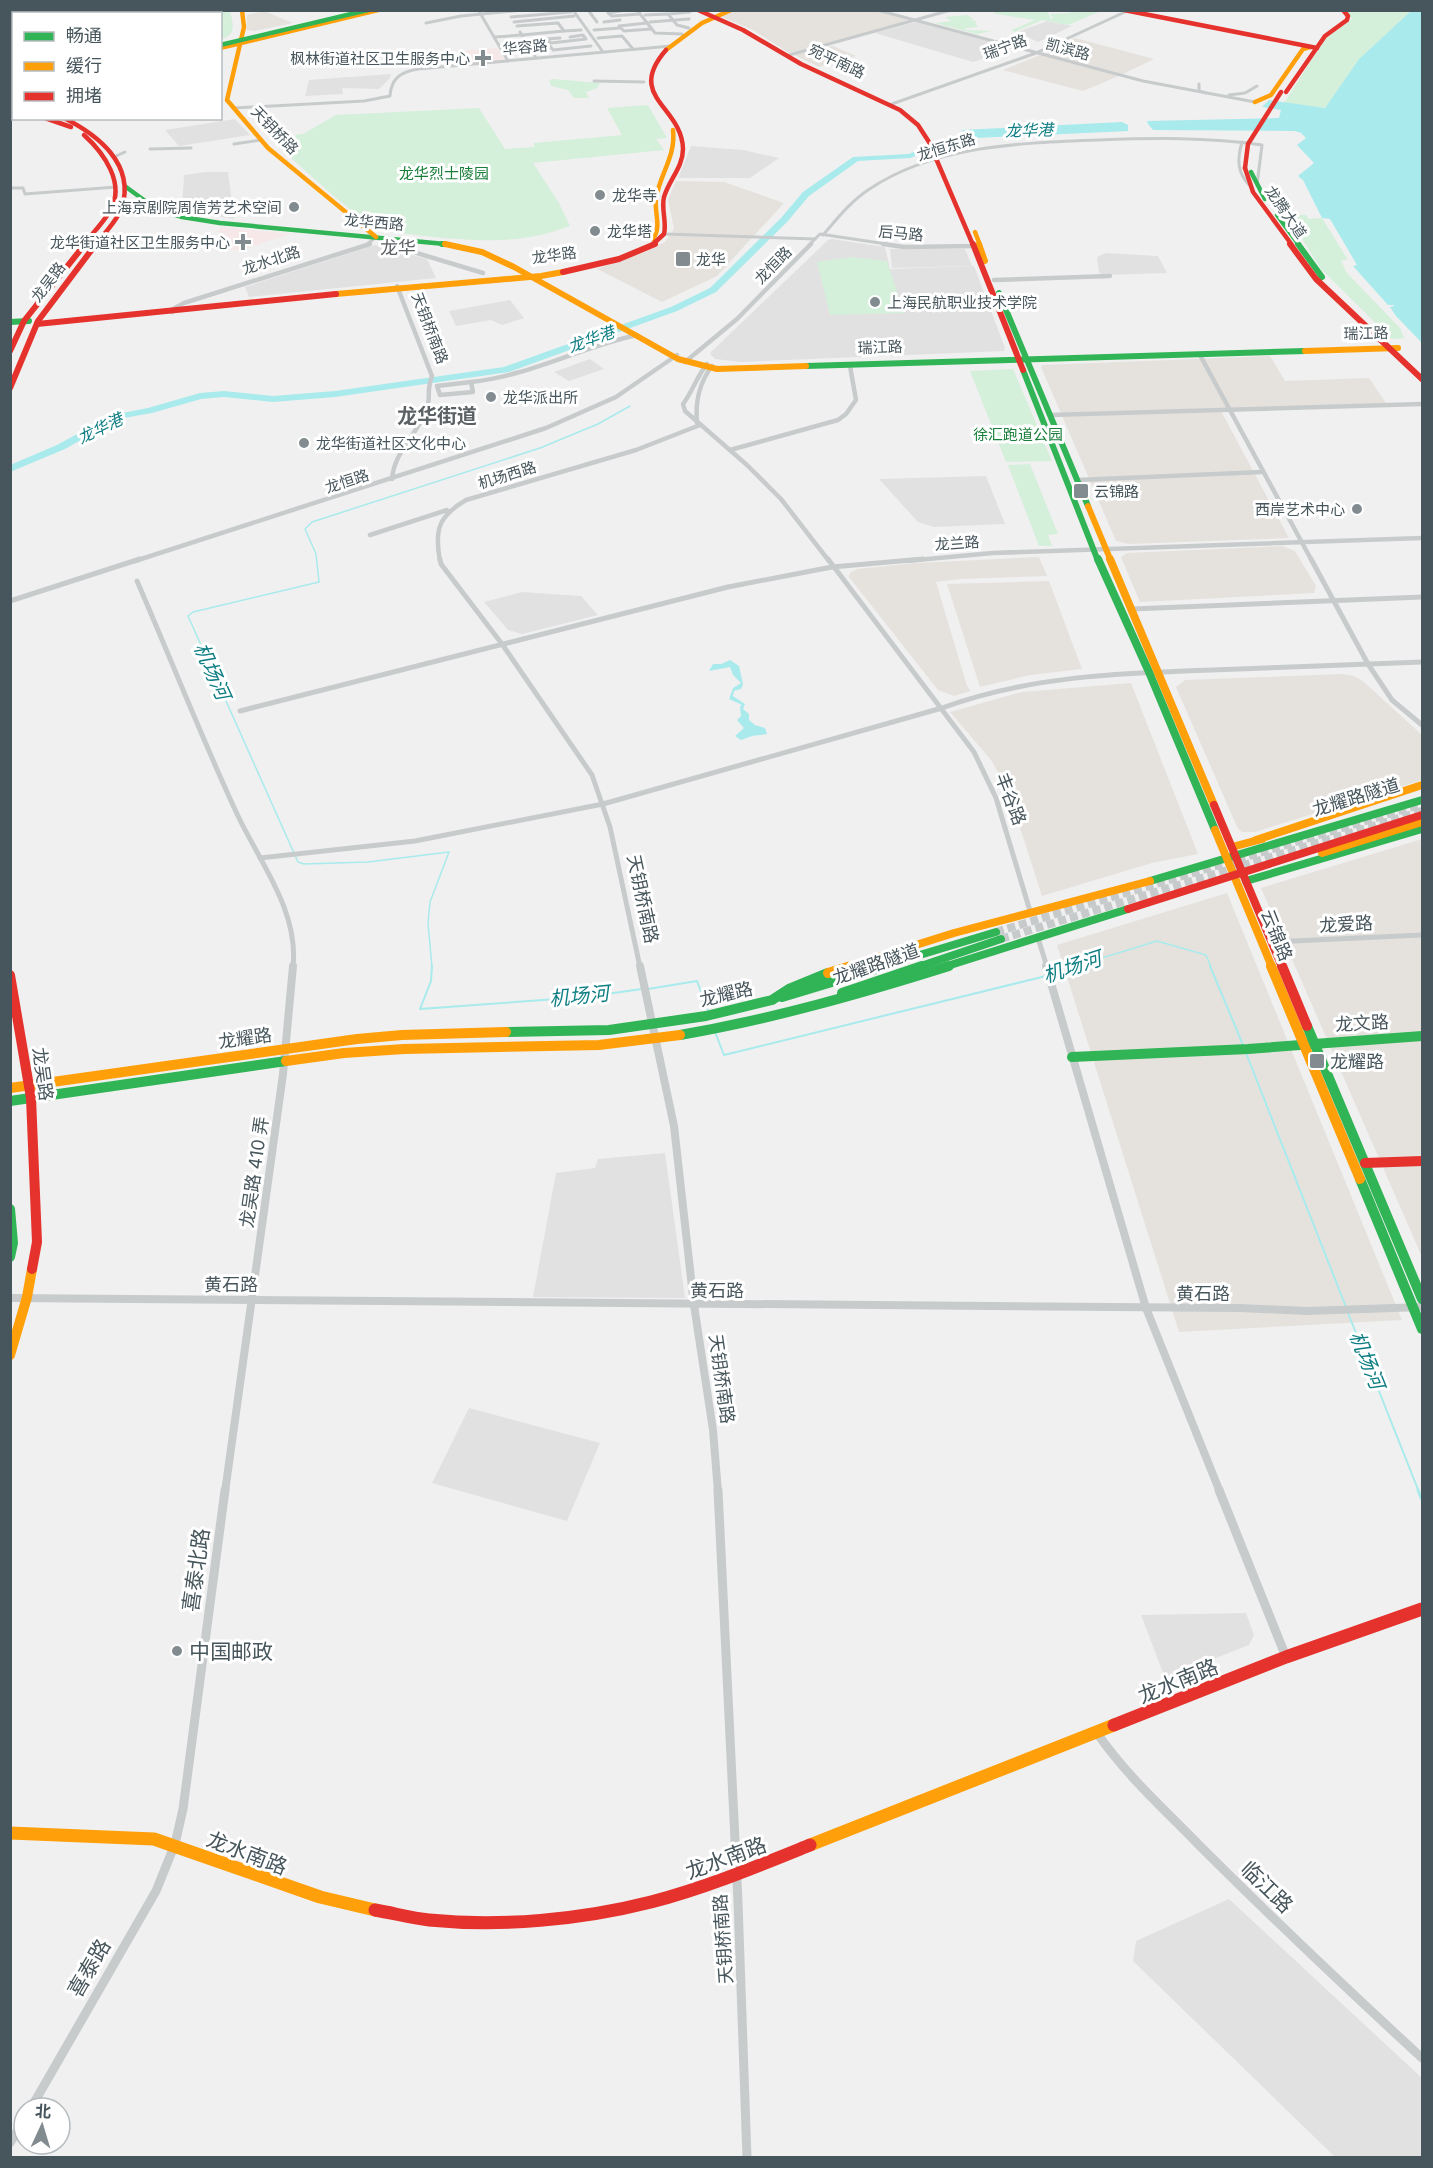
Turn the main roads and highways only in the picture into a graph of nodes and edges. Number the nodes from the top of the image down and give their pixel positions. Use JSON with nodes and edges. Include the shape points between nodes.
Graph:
{"nodes":[{"id":1,"x":242,"y":10,"type":"edge"},
{"id":2,"x":354,"y":10,"type":"edge"},
{"id":3,"x":361,"y":10,"type":"edge"},
{"id":4,"x":368,"y":10,"type":"edge"},
{"id":5,"x":378,"y":10,"type":"edge"},
{"id":6,"x":731,"y":10,"type":"edge"},
{"id":7,"x":1337,"y":10,"type":"edge"},
{"id":8,"x":1343,"y":10,"type":"edge"},
{"id":9,"x":694,"y":11,"type":"edge"},
{"id":10,"x":1123,"y":11,"type":"edge"},
{"id":11,"x":713,"y":14,"type":"edge"},
{"id":12,"x":241,"y":40,"type":"junction"},
{"id":13,"x":222,"y":44,"type":"edge"},
{"id":14,"x":222,"y":44,"type":"edge"},
{"id":15,"x":222,"y":44,"type":"edge"},
{"id":16,"x":669,"y":46,"type":"junction"},
{"id":17,"x":1313,"y":47,"type":"junction"},
{"id":18,"x":1255,"y":102,"type":"road end"},
{"id":19,"x":888,"y":103,"type":"junction"},
{"id":20,"x":51,"y":120,"type":"edge"},
{"id":21,"x":68,"y":120,"type":"edge"},
{"id":22,"x":937,"y":157,"type":"joint"},
{"id":23,"x":126,"y":187,"type":"junction"},
{"id":24,"x":114,"y":202,"type":"junction"},
{"id":25,"x":125,"y":202,"type":"junction"},
{"id":26,"x":155,"y":208,"type":"junction"},
{"id":27,"x":376,"y":237,"type":"junction"},
{"id":28,"x":977,"y":246,"type":"junction"},
{"id":29,"x":529,"y":275,"type":"junction"},
{"id":30,"x":398,"y":287,"type":"junction"},
{"id":31,"x":173,"y":310,"type":"junction"},
{"id":32,"x":188,"y":310,"type":"joint"},
{"id":33,"x":38,"y":322,"type":"junction"},
{"id":34,"x":22,"y":323,"type":"junction"},
{"id":35,"x":10,"y":324,"type":"edge"},
{"id":36,"x":634,"y":333,"type":"junction"},
{"id":37,"x":1392,"y":349,"type":"junction"},
{"id":38,"x":10,"y":351,"type":"edge"},
{"id":39,"x":675,"y":356,"type":"junction"},
{"id":40,"x":1022,"y":358,"type":"junction"},
{"id":41,"x":708,"y":366,"type":"junction"},
{"id":42,"x":1422,"y":370,"type":"edge"},
{"id":43,"x":1422,"y":378,"type":"edge"},
{"id":44,"x":10,"y":388,"type":"edge"},
{"id":45,"x":1154,"y":671,"type":"junction"},
{"id":46,"x":1422,"y":785,"type":"edge"},
{"id":47,"x":1422,"y":794,"type":"edge"},
{"id":48,"x":1422,"y":800,"type":"edge"},
{"id":49,"x":1422,"y":814,"type":"edge"},
{"id":50,"x":1422,"y":822,"type":"edge"},
{"id":51,"x":1422,"y":829,"type":"edge"},
{"id":52,"x":1259,"y":843,"type":"junction"},
{"id":53,"x":1231,"y":853,"type":"junction"},
{"id":54,"x":1301,"y":859,"type":"junction"},
{"id":55,"x":1255,"y":868,"type":"junction"},
{"id":56,"x":1241,"y":876,"type":"junction"},
{"id":57,"x":1267,"y":876,"type":"junction"},
{"id":58,"x":10,"y":975,"type":"edge"},
{"id":59,"x":772,"y":1000,"type":"junction"},
{"id":60,"x":760,"y":1020,"type":"junction"},
{"id":61,"x":1422,"y":1036,"type":"edge"},
{"id":62,"x":1314,"y":1042,"type":"junction"},
{"id":63,"x":1303,"y":1043,"type":"junction"},
{"id":64,"x":1072,"y":1057,"type":"road end"},
{"id":65,"x":29,"y":1085,"type":"junction"},
{"id":66,"x":10,"y":1089,"type":"edge"},
{"id":67,"x":31,"y":1098,"type":"junction"},
{"id":68,"x":10,"y":1101,"type":"edge"},
{"id":69,"x":1422,"y":1161,"type":"edge"},
{"id":70,"x":1365,"y":1163,"type":"junction"},
{"id":71,"x":10,"y":1209,"type":"edge"},
{"id":72,"x":10,"y":1257,"type":"edge"},
{"id":73,"x":1422,"y":1299,"type":"edge"},
{"id":74,"x":1418,"y":1307,"type":"edge"},
{"id":75,"x":1422,"y":1329,"type":"edge"},
{"id":76,"x":10,"y":1355,"type":"edge"},
{"id":77,"x":1422,"y":1609,"type":"edge"},
{"id":78,"x":10,"y":1833,"type":"edge"}],
"edges":[{"from":1,"to":12,"type":"main road","name":"天钥桥路"},
{"from":2,"to":12,"type":"main road"},
{"from":3,"to":14,"type":"main road","bridge":true},
{"from":4,"to":15,"type":"main road","bridge":true},
{"from":5,"to":12,"type":"main road"},
{"from":6,"to":11,"type":"main road"},
{"from":7,"to":17,"type":"main road","name":"龙腾大道","via":[[1341,19],[1322,32]]},
{"from":8,"to":17,"type":"main road","name":"龙腾大道","via":[[1347,20]]},
{"from":9,"to":11,"type":"main road","name":"宛平南路"},
{"from":10,"to":17,"type":"main road"},
{"from":11,"to":16,"type":"main road"},
{"from":11,"to":16,"type":"main road","via":[[685,27]]},
{"from":11,"to":19,"type":"main road","name":"宛平南路","via":[[801,64]]},
{"from":11,"to":19,"type":"main road","name":"宛平南路"},
{"from":12,"to":13,"type":"main road"},
{"from":12,"to":27,"type":"main road","name":"天钥桥路","via":[[227,100],[280,159]]},
{"from":16,"to":29,"type":"main road","name":"龙华路","via":[[645,68],[642,76],[646,90],[674,132],[676,146],[658,192],[656,236],[630,251],[587,265]]},
{"from":16,"to":29,"type":"main road","name":"龙华路","via":[[652,65],[649,78],[650,87],[684,145],[681,164],[664,197],[664,234],[657,243],[622,257],[574,271]]},
{"from":17,"to":18,"type":"main road","via":[[1304,49],[1271,95]]},
{"from":17,"to":37,"type":"main road","name":"龙腾大道","bridge":true,"via":[[1250,139],[1245,155],[1247,168],[1253,185],[1324,279]]},
{"from":19,"to":22,"type":"main road","name":"宛平南路","via":[[917,119]]},
{"from":20,"to":24,"type":"main road","via":[[69,126],[103,153],[114,176]]},
{"from":21,"to":23,"type":"main road","via":[[120,154]]},
{"from":22,"to":28,"type":"main road","name":"云锦路"},
{"from":23,"to":25,"type":"main road"},
{"from":23,"to":26,"type":"main road"},
{"from":24,"to":25,"type":"main road","name":"龙华西路"},
{"from":24,"to":34,"type":"main road","name":"龙吴路"},
{"from":25,"to":26,"type":"main road","name":"龙华西路"},
{"from":25,"to":33,"type":"main road","name":"龙吴路"},
{"from":26,"to":27,"type":"main road","name":"龙华西路","via":[[220,223]]},
{"from":27,"to":29,"type":"main road","name":"龙华西路","via":[[465,246]]},
{"from":28,"to":40,"type":"main road","name":"云锦路"},
{"from":28,"to":40,"type":"main road","name":"云锦路","via":[[994,280]]},
{"from":29,"to":30,"type":"main road","name":"龙华路"},
{"from":29,"to":36,"type":"main road","name":"龙华西路"},
{"from":30,"to":31,"type":"main road","name":"龙华路"},
{"from":30,"to":32,"type":"main road","name":"龙华路"},
{"from":31,"to":32,"type":"main road","name":"龙水北路"},
{"from":31,"to":33,"type":"main road","name":"龙水北路"},
{"from":33,"to":34,"type":"main road","name":"龙水北路"},
{"from":33,"to":44,"type":"main road","name":"龙吴路"},
{"from":34,"to":35,"type":"main road","name":"龙水北路"},
{"from":34,"to":38,"type":"main road","name":"龙吴路"},
{"from":36,"to":39,"type":"main road","name":"龙华西路"},
{"from":36,"to":39,"type":"main road","name":"龙华西路"},
{"from":37,"to":40,"type":"main road","name":"瑞江路"},
{"from":37,"to":40,"type":"main road","name":"瑞江路"},
{"from":37,"to":42,"type":"main road","name":"龙腾大道"},
{"from":37,"to":43,"type":"main road","name":"龙腾大道"},
{"from":39,"to":41,"type":"main road","name":"龙华西路"},
{"from":40,"to":41,"type":"main road","name":"瑞江路"},
{"from":40,"to":41,"type":"main road","name":"瑞江路","via":[[736,370]]},
{"from":40,"to":45,"type":"main road","name":"云锦路","via":[[1132,609]]},
{"from":40,"to":45,"type":"main road","name":"云锦路","via":[[1094,550]]},
{"from":45,"to":53,"type":"main road","name":"云锦路"},
{"from":46,"to":52,"type":"main road","name":"龙耀路"},
{"from":47,"to":52,"type":"main road","name":"龙耀路隧道"},
{"from":48,"to":52,"type":"main road","name":"龙耀路"},
{"from":49,"to":55,"type":"main road","name":"龙耀路"},
{"from":50,"to":54,"type":"main road"},
{"from":51,"to":57,"type":"main road","name":"龙耀路"},
{"from":52,"to":53,"type":"main road","name":"龙耀路"},
{"from":53,"to":56,"type":"main road","name":"云锦路"},
{"from":53,"to":59,"type":"main road","name":"龙耀路","via":[[1135,885],[1030,911],[834,970]]},
{"from":54,"to":55,"type":"main road"},
{"from":54,"to":57,"type":"main road"},
{"from":55,"to":56,"type":"main road","name":"龙耀路"},
{"from":56,"to":57,"type":"main road","name":"龙耀路"},
{"from":56,"to":60,"type":"main road","name":"龙耀路","via":[[860,994]]},
{"from":56,"to":62,"type":"main road","name":"云锦路"},
{"from":56,"to":63,"type":"main road","name":"云锦路"},
{"from":58,"to":65,"type":"main road","name":"龙吴路"},
{"from":59,"to":60,"type":"main road","name":"龙耀路隧道","via":[[998,936]]},
{"from":59,"to":65,"type":"main road","name":"龙耀路","via":[[709,1015],[609,1030],[402,1035]]},
{"from":60,"to":67,"type":"main road","name":"龙耀路","via":[[656,1039],[541,1047],[404,1049],[284,1060]]},
{"from":61,"to":62,"type":"main road","name":"龙文路"},
{"from":62,"to":63,"type":"main road","name":"龙文路"},
{"from":62,"to":70,"type":"main road","name":"云锦路"},
{"from":63,"to":64,"type":"main road","name":"龙文路"},
{"from":63,"to":74,"type":"main road","name":"云锦路"},
{"from":65,"to":66,"type":"main road","name":"龙耀路"},
{"from":65,"to":67,"type":"main road","name":"龙吴路"},
{"from":67,"to":68,"type":"main road","name":"龙耀路"},
{"from":67,"to":76,"type":"main road","name":"龙吴路","via":[[37,1242],[27,1297]]},
{"from":69,"to":70,"type":"main road"},
{"from":70,"to":73,"type":"main road","name":"云锦路"},
{"from":71,"to":72,"type":"main road"},
{"from":74,"to":75,"type":"main road","name":"云锦路"},
{"from":77,"to":78,"type":"main road","name":"龙水南路","via":[[1286,1657],[735,1875],[650,1902],[572,1916],[487,1922],[429,1920],[359,1907],[282,1886],[175,1844],[135,1836]]}]}
